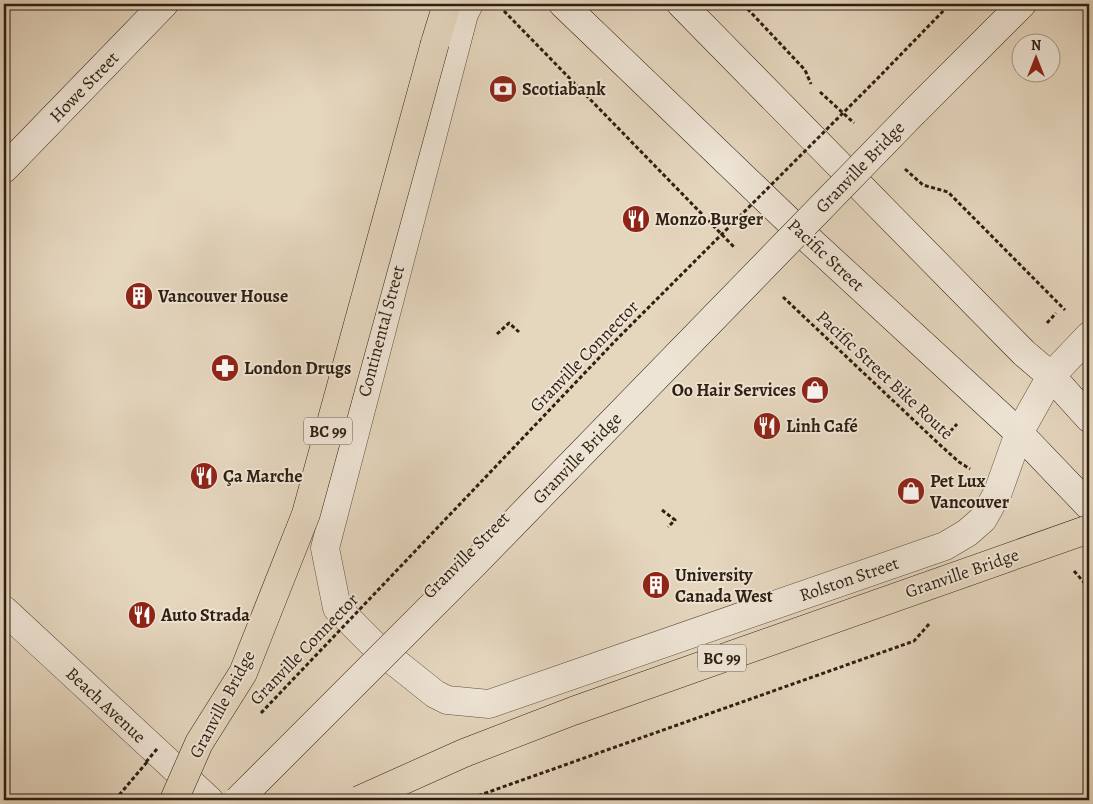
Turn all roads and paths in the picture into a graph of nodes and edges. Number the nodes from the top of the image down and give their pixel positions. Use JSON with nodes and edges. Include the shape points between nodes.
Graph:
{"nodes":[{"id":1,"x":164,"y":4,"type":"edge"},
{"id":2,"x":447,"y":4,"type":"edge"},
{"id":3,"x":469,"y":4,"type":"edge"},
{"id":4,"x":563,"y":4,"type":"edge"},
{"id":5,"x":681,"y":4,"type":"edge"},
{"id":6,"x":950,"y":4,"type":"edge"},
{"id":7,"x":1022,"y":4,"type":"edge"},
{"id":8,"x":503,"y":11,"type":"dead end"},
{"id":9,"x":4,"y":169,"type":"edge"},
{"id":10,"x":792,"y":224,"type":"junction"},
{"id":11,"x":730,"y":244,"type":"dead end"},
{"id":12,"x":777,"y":292,"type":"dead end"},
{"id":13,"x":1056,"y":313,"type":"dead end"},
{"id":14,"x":1047,"y":323,"type":"dead end"},
{"id":15,"x":519,"y":332,"type":"dead end"},
{"id":16,"x":497,"y":334,"type":"dead end"},
{"id":17,"x":1089,"y":336,"type":"edge"},
{"id":18,"x":1051,"y":376,"type":"junction"},
{"id":19,"x":1089,"y":418,"type":"edge"},
{"id":20,"x":958,"y":422,"type":"dead end"},
{"id":21,"x":1019,"y":433,"type":"junction"},
{"id":22,"x":946,"y":436,"type":"dead end"},
{"id":23,"x":972,"y":470,"type":"dead end"},
{"id":24,"x":1089,"y":506,"type":"edge"},
{"id":25,"x":662,"y":510,"type":"dead end"},
{"id":26,"x":668,"y":527,"type":"dead end"},
{"id":27,"x":1089,"y":529,"type":"edge"},
{"id":28,"x":4,"y":610,"type":"edge"},
{"id":29,"x":933,"y":619,"type":"dead end"},
{"id":30,"x":376,"y":646,"type":"junction"},
{"id":31,"x":255,"y":719,"type":"dead end"},
{"id":32,"x":154,"y":759,"type":"dead end"},
{"id":33,"x":115,"y":800,"type":"edge"},
{"id":34,"x":174,"y":800,"type":"edge"},
{"id":35,"x":209,"y":800,"type":"edge"},
{"id":36,"x":223,"y":800,"type":"edge"},
{"id":37,"x":238,"y":800,"type":"edge"},
{"id":38,"x":359,"y":800,"type":"edge"},
{"id":39,"x":466,"y":800,"type":"edge"}],
"edges":[{"from":1,"to":9,"type":"street","name":"Howe Street"},
{"from":2,"to":34,"type":"highway","name":"Granville Bridge","number":"BC 99","bridge":true,"via":[[306,514],[243,673],[199,743]]},
{"from":3,"to":30,"type":"street","name":"Continental Street","via":[[325,548],[337,608]]},
{"from":4,"to":10,"type":"street","name":"Pacific Street"},
{"from":5,"to":18,"type":"street","via":[[1024,353]]},
{"from":6,"to":31,"type":"path","name":"Granville Connector","bridge":true,"via":[[618,338]]},
{"from":7,"to":37,"type":"street","name":"Granville Bridge","bridge":true,"via":[[475,563]]},
{"from":8,"to":11,"type":"path"},
{"from":10,"to":21,"type":"street","name":"Pacific Street"},
{"from":10,"to":30,"type":"street","name":"Granville Street"},
{"from":12,"to":23,"type":"path","name":"Pacific Street Bike Route","via":[[939,444]]},
{"from":13,"to":14,"type":"path"},
{"from":15,"to":16,"type":"path","via":[[509,322]]},
{"from":17,"to":18,"type":"street","name":"Rolston Street"},
{"from":18,"to":19,"type":"street"},
{"from":18,"to":21,"type":"street","name":"Rolston Street"},
{"from":20,"to":22,"type":"path"},
{"from":21,"to":24,"type":"street","name":"Pacific Street"},
{"from":21,"to":30,"type":"street","name":"Rolston Street","via":[[998,492],[983,519],[945,546],[489,704],[447,700],[435,694]]},
{"from":25,"to":26,"type":"path","via":[[675,520]]},
{"from":27,"to":38,"type":"highway","name":"Granville Bridge","number":"BC 99","bridge":true,"via":[[573,711],[464,753]]},
{"from":28,"to":35,"type":"street","name":"Beach Avenue"},
{"from":29,"to":39,"type":"path","via":[[914,641]]},
{"from":30,"to":36,"type":"street","name":"Granville Street"},
{"from":32,"to":33,"type":"path","bridge":true,"via":[[146,762]]}]}
